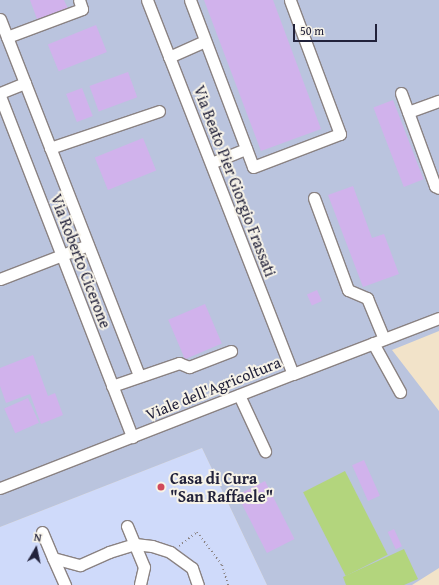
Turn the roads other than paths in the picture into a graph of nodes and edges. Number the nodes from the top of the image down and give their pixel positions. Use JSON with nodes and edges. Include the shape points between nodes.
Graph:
{"nodes":[{"id":1,"x":79,"y":0,"type":"edge"},
{"id":2,"x":147,"y":0,"type":"edge"},
{"id":3,"x":190,"y":0,"type":"edge"},
{"id":4,"x":290,"y":0,"type":"edge"},
{"id":5,"x":0,"y":19,"type":"edge"},
{"id":6,"x":7,"y":37,"type":"junction"},
{"id":7,"x":206,"y":41,"type":"junction"},
{"id":8,"x":170,"y":57,"type":"junction"},
{"id":9,"x":25,"y":83,"type":"junction"},
{"id":10,"x":0,"y":93,"type":"edge"},
{"id":11,"x":401,"y":93,"type":"dead end"},
{"id":12,"x":0,"y":96,"type":"edge"},
{"id":13,"x":439,"y":101,"type":"edge"},
{"id":14,"x":160,"y":111,"type":"dead end"},
{"id":15,"x":408,"y":112,"type":"junction"},
{"id":16,"x":50,"y":148,"type":"junction"},
{"id":17,"x":246,"y":149,"type":"junction"},
{"id":18,"x":211,"y":163,"type":"junction"},
{"id":19,"x":439,"y":188,"type":"edge"},
{"id":20,"x":314,"y":198,"type":"dead end"},
{"id":21,"x":88,"y":245,"type":"junction"},
{"id":22,"x":62,"y":255,"type":"junction"},
{"id":23,"x":0,"y":279,"type":"edge"},
{"id":24,"x":439,"y":318,"type":"edge"},
{"id":25,"x":384,"y":339,"type":"junction"},
{"id":26,"x":373,"y":343,"type":"junction"},
{"id":27,"x":231,"y":351,"type":"dead end"},
{"id":28,"x":293,"y":374,"type":"junction"},
{"id":29,"x":139,"y":376,"type":"junction"},
{"id":30,"x":112,"y":386,"type":"junction"},
{"id":31,"x":400,"y":392,"type":"dead end"},
{"id":32,"x":239,"y":395,"type":"junction"},
{"id":33,"x":132,"y":437,"type":"junction"},
{"id":34,"x":265,"y":451,"type":"dead end"},
{"id":35,"x":0,"y":488,"type":"edge"},
{"id":36,"x":127,"y":526,"type":"dead end"},
{"id":37,"x":42,"y":532,"type":"dead end"},
{"id":38,"x":135,"y":544,"type":"junction"},
{"id":39,"x":52,"y":558,"type":"junction"},
{"id":40,"x":65,"y":585,"type":"edge"},
{"id":41,"x":140,"y":585,"type":"edge"},
{"id":42,"x":198,"y":585,"type":"edge"}],
"edges":[{"from":1,"to":6,"type":"street","via":[[82,9]]},
{"from":2,"to":8,"type":"street","name":"Via Beato Pier Giorgio Frassati"},
{"from":3,"to":7,"type":"street"},
{"from":4,"to":17,"type":"street","via":[[340,134],[253,167]]},
{"from":5,"to":6,"type":"street"},
{"from":6,"to":9,"type":"street"},
{"from":7,"to":8,"type":"street"},
{"from":7,"to":17,"type":"street"},
{"from":8,"to":18,"type":"street","name":"Via Beato Pier Giorgio Frassati"},
{"from":9,"to":10,"type":"street"},
{"from":9,"to":16,"type":"street"},
{"from":11,"to":15,"type":"street"},
{"from":12,"to":22,"type":"street","name":"Via Roberto Cicerone"},
{"from":13,"to":15,"type":"street"},
{"from":14,"to":16,"type":"street"},
{"from":15,"to":19,"type":"street","via":[[435,186]]},
{"from":16,"to":21,"type":"street"},
{"from":17,"to":18,"type":"street"},
{"from":18,"to":28,"type":"street","name":"Via Beato Pier Giorgio Frassati"},
{"from":20,"to":25,"type":"street","via":[[348,290],[367,298]]},
{"from":21,"to":22,"type":"street"},
{"from":21,"to":29,"type":"street"},
{"from":22,"to":23,"type":"street"},
{"from":22,"to":30,"type":"street","name":"Via Roberto Cicerone"},
{"from":24,"to":25,"type":"street","name":"Viale dell'Agricoltura"},
{"from":25,"to":26,"type":"street","name":"Viale dell'Agricoltura"},
{"from":26,"to":28,"type":"street","name":"Viale dell'Agricoltura"},
{"from":26,"to":31,"type":"street"},
{"from":27,"to":29,"type":"street","via":[[189,367],[179,362]]},
{"from":28,"to":32,"type":"street","name":"Viale dell'Agricoltura"},
{"from":29,"to":30,"type":"street"},
{"from":30,"to":33,"type":"street","name":"Via Roberto Cicerone"},
{"from":32,"to":33,"type":"street","name":"Viale dell'Agricoltura"},
{"from":32,"to":34,"type":"street"},
{"from":33,"to":35,"type":"street","name":"Viale dell'Agricoltura"},
{"from":36,"to":38,"type":"street"},
{"from":37,"to":39,"type":"street"},
{"from":38,"to":39,"type":"street","via":[[80,565]]},
{"from":38,"to":41,"type":"street","via":[[144,568]]},
{"from":38,"to":42,"type":"street","via":[[170,552],[192,568]]},
{"from":39,"to":40,"type":"street"}]}
